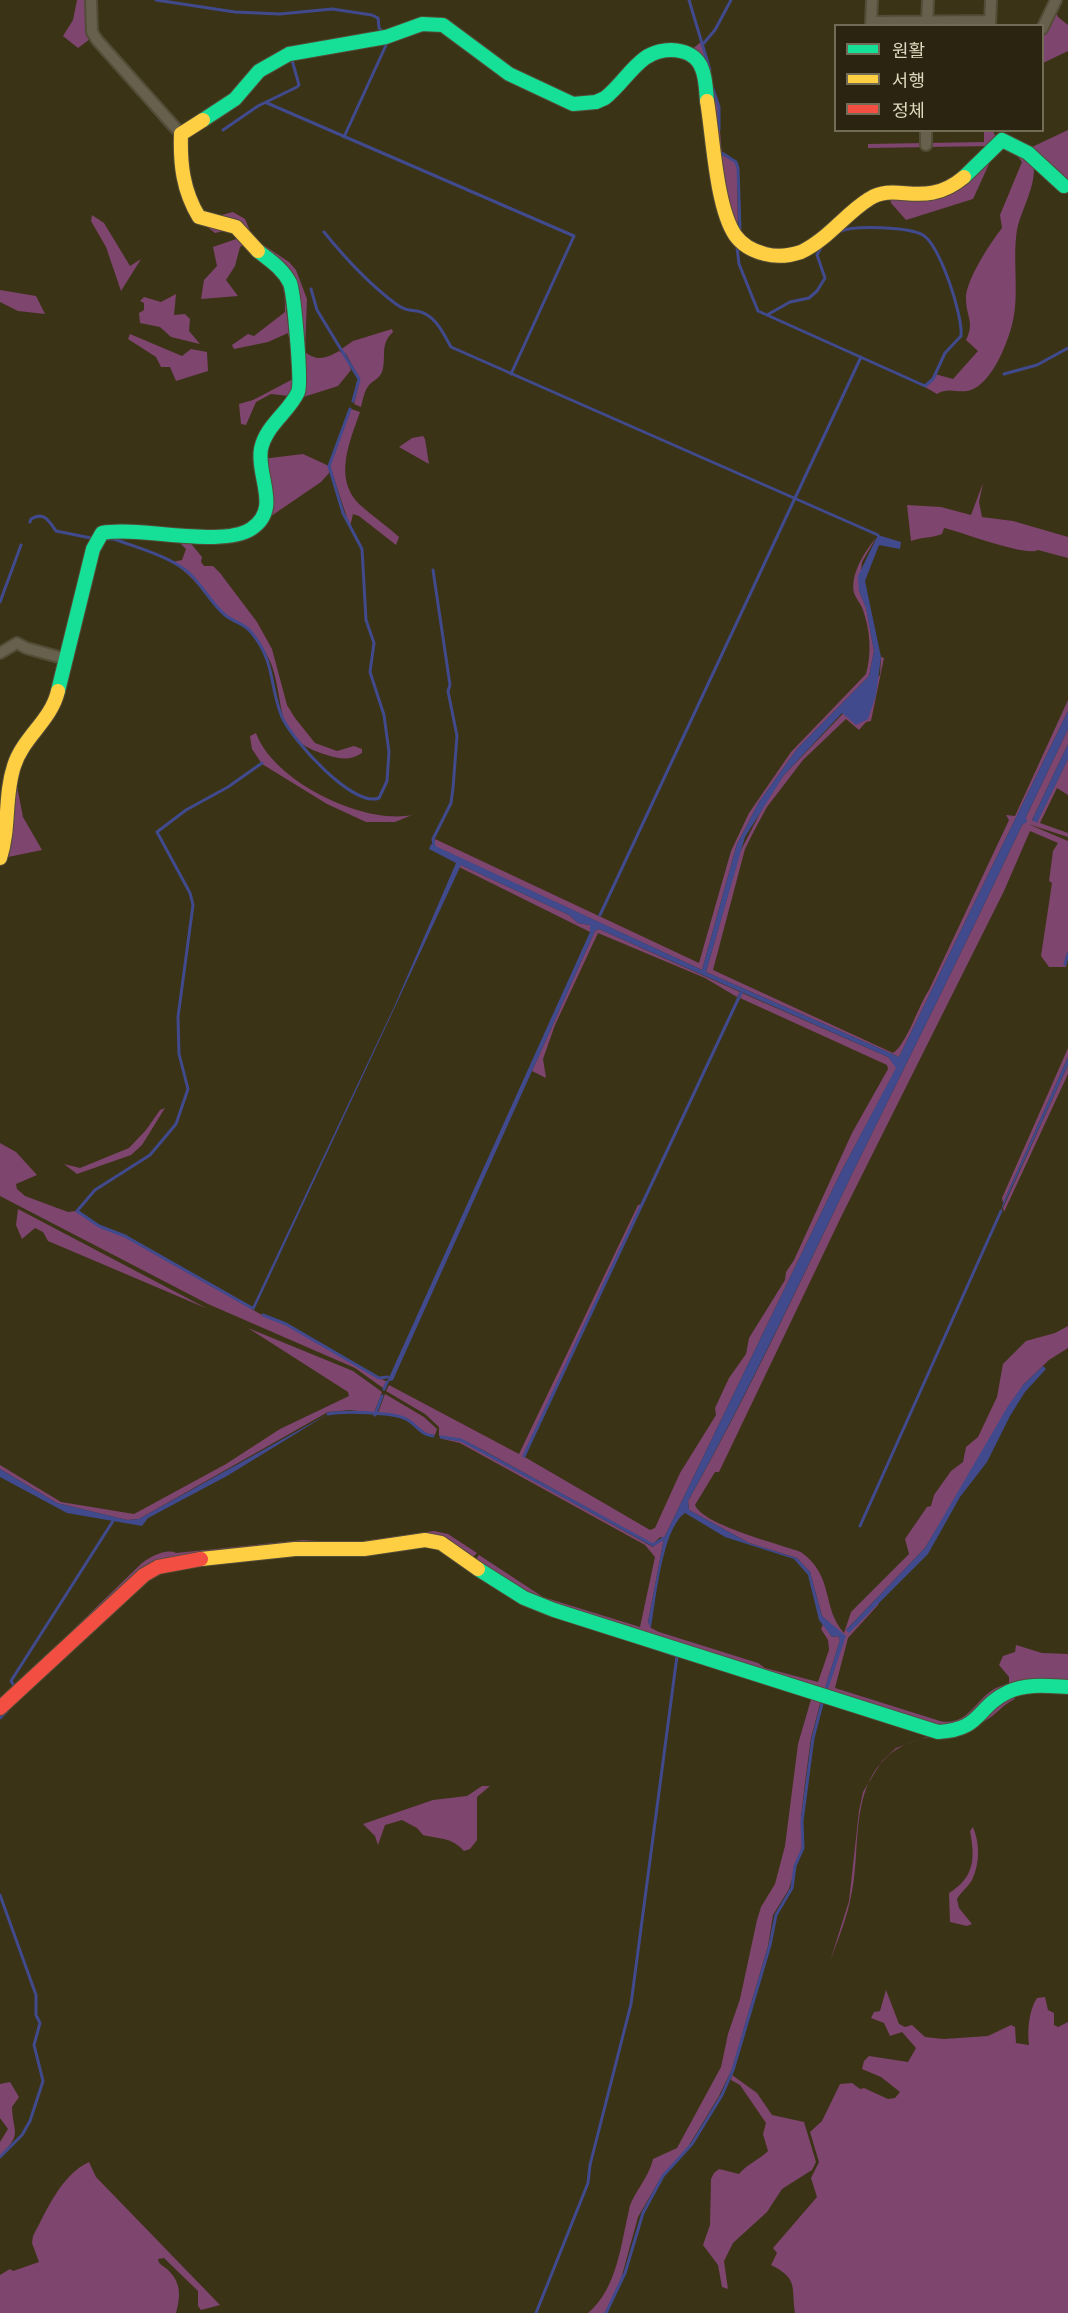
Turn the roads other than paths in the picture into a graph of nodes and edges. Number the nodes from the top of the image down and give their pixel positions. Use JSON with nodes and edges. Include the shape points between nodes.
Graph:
{"nodes":[{"id":1,"x":91,"y":0,"type":"edge"},
{"id":2,"x":872,"y":0,"type":"edge"},
{"id":3,"x":927,"y":0,"type":"edge"},
{"id":4,"x":991,"y":0,"type":"edge"},
{"id":5,"x":1056,"y":0,"type":"edge"},
{"id":6,"x":928,"y":23,"type":"edge"},
{"id":7,"x":990,"y":23,"type":"edge"},
{"id":8,"x":871,"y":24,"type":"edge"},
{"id":9,"x":1044,"y":25,"type":"edge"},
{"id":10,"x":926,"y":132,"type":"edge"},
{"id":11,"x":181,"y":134,"type":"junction"},
{"id":12,"x":1000,"y":135,"type":"edge"},
{"id":13,"x":926,"y":145,"type":"dead end"},
{"id":14,"x":1064,"y":186,"type":"dead end"},
{"id":15,"x":0,"y":653,"type":"edge"},
{"id":16,"x":66,"y":659,"type":"junction"},
{"id":17,"x":0,"y":858,"type":"edge"},
{"id":18,"x":1068,"y":1687,"type":"edge"},
{"id":19,"x":0,"y":1708,"type":"edge"}],
"edges":[{"from":1,"to":11,"type":"street","via":[[91,21],[97,40]]},
{"from":2,"to":8,"type":"street"},
{"from":3,"to":6,"type":"street"},
{"from":4,"to":7,"type":"street"},
{"from":5,"to":9,"type":"street"},
{"from":6,"to":7,"type":"street"},
{"from":6,"to":8,"type":"street"},
{"from":10,"to":13,"type":"street"},
{"from":11,"to":12,"type":"street","via":[[234,99],[273,61],[289,54],[386,37],[422,24],[443,25],[509,74],[573,104],[605,98],[656,52],[681,51],[691,55],[702,69],[725,214],[732,229],[746,246],[784,256],[802,251],[871,197],[941,192],[956,183]]},
{"from":11,"to":16,"type":"street","via":[[185,187],[199,217],[236,227],[280,268],[291,286],[301,385],[299,394],[272,424],[262,443],[261,468],[268,499],[264,517],[247,532],[236,535],[118,530],[102,533],[93,549]]},
{"from":12,"to":14,"type":"street","via":[[1020,144],[1050,177]]},
{"from":15,"to":16,"type":"street","via":[[17,643]]},
{"from":16,"to":17,"type":"street","via":[[55,705],[24,746],[13,768],[7,841]]},
{"from":18,"to":19,"type":"street","via":[[1030,1687],[1008,1692],[967,1728],[938,1732],[554,1610],[505,1587],[441,1543],[425,1540],[364,1549],[295,1549],[179,1561],[158,1567],[136,1582]]}]}
